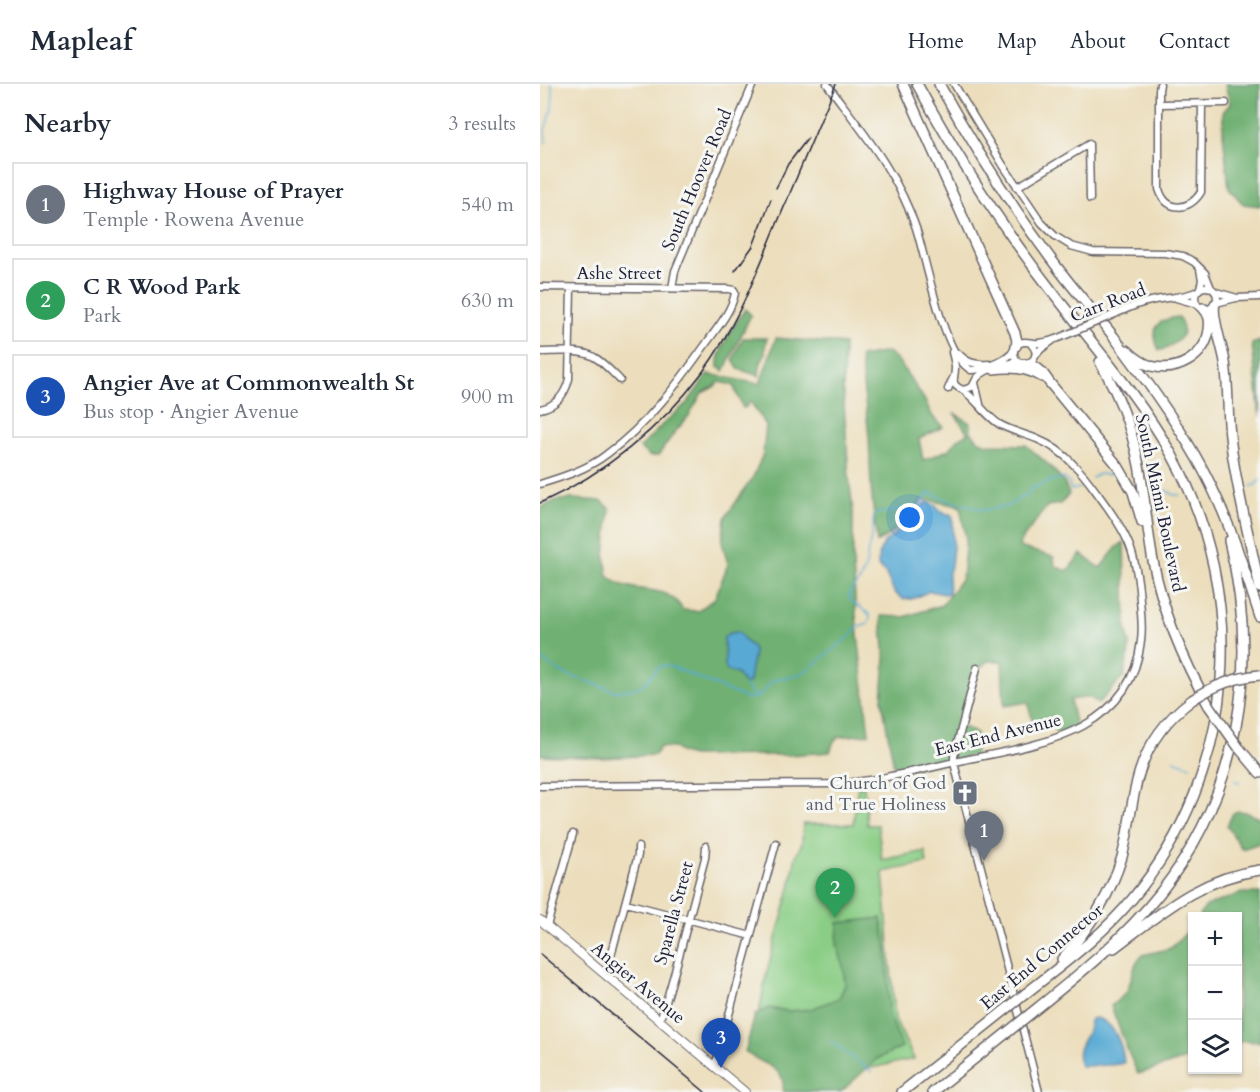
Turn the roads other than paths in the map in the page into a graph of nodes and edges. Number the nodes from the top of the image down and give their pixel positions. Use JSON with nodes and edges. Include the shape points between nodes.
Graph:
{"nodes":[{"id":1,"x":753,"y":84,"type":"edge"},
{"id":2,"x":827,"y":84,"type":"edge"},
{"id":3,"x":903,"y":84,"type":"edge"},
{"id":4,"x":917,"y":84,"type":"edge"},
{"id":5,"x":939,"y":84,"type":"edge"},
{"id":6,"x":954,"y":84,"type":"edge"},
{"id":7,"x":1160,"y":84,"type":"edge"},
{"id":8,"x":1226,"y":103,"type":"dead end"},
{"id":9,"x":1159,"y":104,"type":"junction"},
{"id":10,"x":1202,"y":104,"type":"junction"},
{"id":11,"x":1017,"y":187,"type":"junction"},
{"id":12,"x":1090,"y":199,"type":"dead end"},
{"id":13,"x":1200,"y":268,"type":"junction"},
{"id":14,"x":540,"y":287,"type":"edge"},
{"id":15,"x":571,"y":288,"type":"junction"},
{"id":16,"x":672,"y":288,"type":"junction"},
{"id":17,"x":1199,"y":290,"type":"junction"},
{"id":18,"x":1214,"y":290,"type":"junction"},
{"id":19,"x":1260,"y":297,"type":"edge"},
{"id":20,"x":1176,"y":298,"type":"junction"},
{"id":21,"x":1236,"y":298,"type":"junction"},
{"id":22,"x":1216,"y":304,"type":"junction"},
{"id":23,"x":1200,"y":306,"type":"junction"},
{"id":24,"x":1082,"y":331,"type":"junction"},
{"id":25,"x":1113,"y":337,"type":"junction"},
{"id":26,"x":1052,"y":341,"type":"junction"},
{"id":27,"x":1030,"y":343,"type":"junction"},
{"id":28,"x":951,"y":346,"type":"junction"},
{"id":29,"x":1015,"y":348,"type":"junction"},
{"id":30,"x":540,"y":352,"type":"edge"},
{"id":31,"x":570,"y":352,"type":"junction"},
{"id":32,"x":1035,"y":356,"type":"junction"},
{"id":33,"x":1022,"y":363,"type":"junction"},
{"id":34,"x":993,"y":366,"type":"junction"},
{"id":35,"x":970,"y":369,"type":"junction"},
{"id":36,"x":954,"y":376,"type":"junction"},
{"id":37,"x":620,"y":380,"type":"dead end"},
{"id":38,"x":975,"y":381,"type":"junction"},
{"id":39,"x":1049,"y":382,"type":"junction"},
{"id":40,"x":962,"y":390,"type":"junction"},
{"id":41,"x":980,"y":404,"type":"junction"},
{"id":42,"x":540,"y":410,"type":"edge"},
{"id":43,"x":540,"y":484,"type":"edge"},
{"id":44,"x":1215,"y":496,"type":"junction"},
{"id":45,"x":1152,"y":559,"type":"junction"},
{"id":46,"x":1260,"y":588,"type":"edge"},
{"id":47,"x":1260,"y":616,"type":"edge"},
{"id":48,"x":977,"y":668,"type":"dead end"},
{"id":49,"x":1260,"y":675,"type":"edge"},
{"id":50,"x":954,"y":763,"type":"junction"},
{"id":51,"x":1260,"y":773,"type":"edge"},
{"id":52,"x":540,"y":786,"type":"edge"},
{"id":53,"x":573,"y":834,"type":"dead end"},
{"id":54,"x":776,"y":843,"type":"dead end"},
{"id":55,"x":706,"y":846,"type":"dead end"},
{"id":56,"x":638,"y":847,"type":"dead end"},
{"id":57,"x":1260,"y":870,"type":"edge"},
{"id":58,"x":626,"y":903,"type":"junction"},
{"id":59,"x":688,"y":919,"type":"junction"},
{"id":60,"x":543,"y":923,"type":"edge"},
{"id":61,"x":751,"y":936,"type":"junction"},
{"id":62,"x":1084,"y":971,"type":"junction"},
{"id":63,"x":605,"y":974,"type":"junction"},
{"id":64,"x":1042,"y":980,"type":"junction"},
{"id":65,"x":658,"y":1020,"type":"junction"},
{"id":66,"x":713,"y":1066,"type":"junction"},
{"id":67,"x":745,"y":1092,"type":"edge"},
{"id":68,"x":903,"y":1092,"type":"edge"},
{"id":69,"x":933,"y":1092,"type":"edge"},
{"id":70,"x":1039,"y":1092,"type":"edge"}],
"edges":[{"from":1,"to":16,"type":"street","name":"South Hoover Road","via":[[675,271]]},
{"from":2,"to":28,"type":"street","via":[[876,149],[902,192]]},
{"from":3,"to":29,"type":"highway","via":[[1015,333]]},
{"from":4,"to":24,"type":"highway","via":[[991,207]]},
{"from":5,"to":25,"type":"highway","via":[[1013,205]]},
{"from":6,"to":11,"type":"street"},
{"from":7,"to":9,"type":"street"},
{"from":8,"to":10,"type":"street"},
{"from":9,"to":10,"type":"street"},
{"from":9,"to":10,"type":"street","via":[[1159,189],[1166,202],[1183,207],[1197,200],[1201,192]]},
{"from":11,"to":12,"type":"street","via":[[1089,144]]},
{"from":11,"to":13,"type":"street","via":[[1046,228],[1071,246],[1098,253],[1178,254]]},
{"from":13,"to":17,"type":"street"},
{"from":13,"to":18,"type":"street"},
{"from":14,"to":15,"type":"street","name":"Ashe Street"},
{"from":15,"to":16,"type":"street","name":"Ashe Street"},
{"from":15,"to":31,"type":"street"},
{"from":16,"to":43,"type":"street","name":"Ashe Street","via":[[728,289],[734,290],[735,296],[719,324],[654,410],[607,454],[580,470]]},
{"from":17,"to":18,"type":"street"},
{"from":17,"to":20,"type":"street","name":"Carr Road"},
{"from":17,"to":23,"type":"street","via":[[1195,298]]},
{"from":18,"to":21,"type":"street"},
{"from":18,"to":22,"type":"street"},
{"from":19,"to":21,"type":"street"},
{"from":20,"to":23,"type":"street","name":"Carr Road"},
{"from":20,"to":26,"type":"street","name":"Carr Road","bridge":true,"via":[[1145,302]]},
{"from":21,"to":22,"type":"street"},
{"from":22,"to":23,"type":"street","via":[[1209,308]]},
{"from":22,"to":46,"type":"highway","via":[[1233,459]]},
{"from":23,"to":25,"type":"highway","via":[[1210,320],[1207,339],[1198,354],[1178,366],[1145,363]]},
{"from":24,"to":45,"type":"highway","name":"South Miami Boulevard","via":[[1117,393],[1131,430]]},
{"from":24,"to":64,"type":"highway","name":"East End Connector","via":[[1150,420],[1195,504],[1210,549],[1219,596],[1222,672],[1205,764],[1192,800],[1166,850],[1114,919]]},
{"from":25,"to":44,"type":"highway","via":[[1177,425]]},
{"from":26,"to":27,"type":"street","name":"Carr Road"},
{"from":26,"to":32,"type":"street","name":"Carr Road"},
{"from":27,"to":29,"type":"street","via":[[1022,342]]},
{"from":27,"to":32,"type":"street"},
{"from":28,"to":34,"type":"street","via":[[969,362]]},
{"from":28,"to":35,"type":"street"},
{"from":28,"to":36,"type":"street"},
{"from":29,"to":33,"type":"street","via":[[1015,357]]},
{"from":29,"to":34,"type":"street"},
{"from":30,"to":31,"type":"street"},
{"from":31,"to":37,"type":"street","via":[[593,356]]},
{"from":31,"to":42,"type":"street","via":[[566,390],[555,403]]},
{"from":32,"to":33,"type":"street","via":[[1031,362]]},
{"from":33,"to":34,"type":"street"},
{"from":33,"to":39,"type":"highway","via":[[1040,369]]},
{"from":34,"to":35,"type":"street"},
{"from":34,"to":38,"type":"street"},
{"from":34,"to":39,"type":"highway","via":[[1033,372]]},
{"from":35,"to":36,"type":"street","via":[[960,369]]},
{"from":35,"to":38,"type":"street"},
{"from":36,"to":40,"type":"street","via":[[955,385]]},
{"from":36,"to":40,"type":"street","via":[[949,391]]},
{"from":38,"to":40,"type":"street"},
{"from":38,"to":41,"type":"street"},
{"from":39,"to":45,"type":"highway","via":[[1124,475],[1136,501]]},
{"from":40,"to":41,"type":"street","name":"East End Avenue"},
{"from":41,"to":50,"type":"street","name":"East End Avenue","via":[[1001,425],[1044,442],[1064,455],[1114,516],[1136,561],[1142,639],[1128,683],[1096,719],[1043,743]]},
{"from":44,"to":47,"type":"highway"},
{"from":44,"to":62,"type":"highway","name":"East End Connector","via":[[1237,573],[1244,633],[1240,713],[1226,771],[1183,861],[1160,894]]},
{"from":45,"to":51,"type":"highway","name":"South Miami Boulevard","bridge":true,"via":[[1164,606],[1190,671],[1209,706]]},
{"from":48,"to":50,"type":"street"},
{"from":49,"to":64,"type":"highway","bridge":true,"via":[[1208,690],[1170,719],[1157,735],[1137,780],[1122,857],[1104,902],[1077,943]]},
{"from":50,"to":52,"type":"street","name":"East End Avenue","via":[[854,783]]},
{"from":50,"to":70,"type":"street"},
{"from":53,"to":60,"type":"street"},
{"from":54,"to":61,"type":"street"},
{"from":55,"to":59,"type":"street","name":"Sparella Street"},
{"from":56,"to":58,"type":"street"},
{"from":57,"to":62,"type":"highway","via":[[1225,878],[1189,894]]},
{"from":58,"to":59,"type":"street"},
{"from":58,"to":63,"type":"street"},
{"from":59,"to":61,"type":"street"},
{"from":59,"to":65,"type":"street","name":"Sparella Street"},
{"from":60,"to":63,"type":"main road","name":"Angier Avenue"},
{"from":61,"to":66,"type":"street"},
{"from":62,"to":69,"type":"highway","name":"East End Connector","bridge":true},
{"from":63,"to":65,"type":"main road","name":"Angier Avenue"},
{"from":64,"to":68,"type":"highway","name":"East End Connector","bridge":true},
{"from":65,"to":66,"type":"main road","name":"Angier Avenue"},
{"from":66,"to":67,"type":"main road","name":"Angier Avenue"}]}
